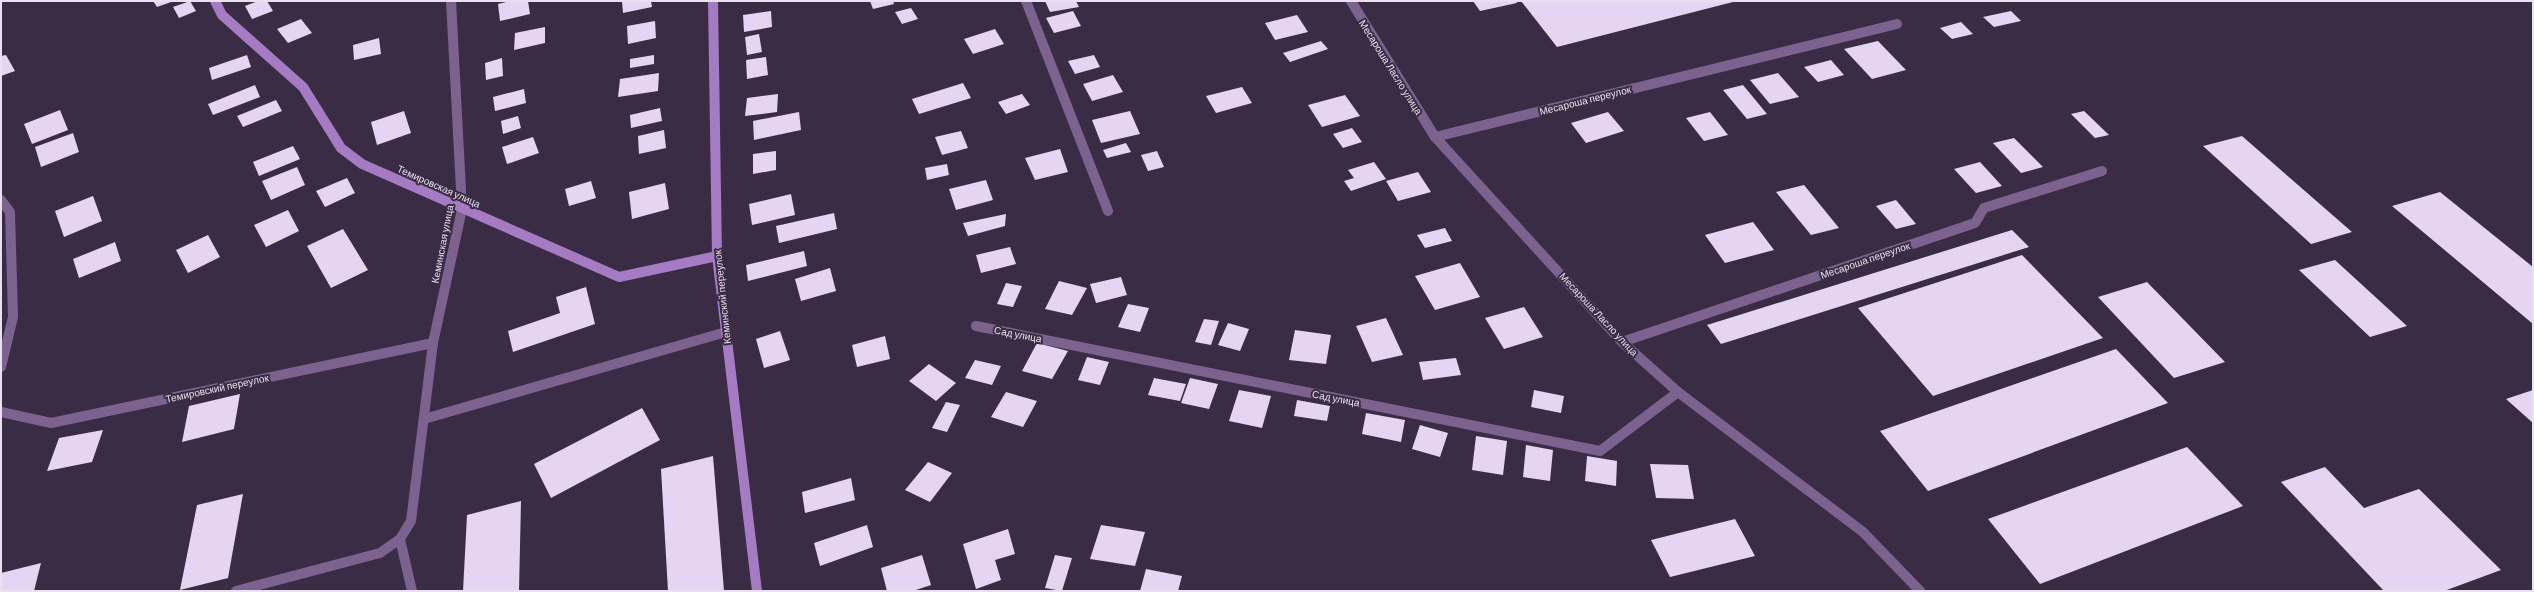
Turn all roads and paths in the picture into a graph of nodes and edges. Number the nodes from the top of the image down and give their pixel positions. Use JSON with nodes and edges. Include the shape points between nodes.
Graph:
{"nodes":[{"id":1,"x":215,"y":1,"type":"edge"},
{"id":2,"x":451,"y":1,"type":"edge"},
{"id":3,"x":713,"y":1,"type":"edge"},
{"id":4,"x":1026,"y":1,"type":"edge"},
{"id":5,"x":1351,"y":1,"type":"edge"},
{"id":6,"x":1898,"y":24,"type":"dead end"},
{"id":7,"x":1435,"y":137,"type":"junction"},
{"id":8,"x":2102,"y":171,"type":"dead end"},
{"id":9,"x":1,"y":200,"type":"edge"},
{"id":10,"x":462,"y":209,"type":"junction"},
{"id":11,"x":1108,"y":211,"type":"dead end"},
{"id":12,"x":717,"y":256,"type":"junction"},
{"id":13,"x":976,"y":326,"type":"dead end"},
{"id":14,"x":726,"y":332,"type":"junction"},
{"id":15,"x":1622,"y":342,"type":"junction"},
{"id":16,"x":434,"y":343,"type":"junction"},
{"id":17,"x":1,"y":367,"type":"edge"},
{"id":18,"x":1678,"y":392,"type":"junction"},
{"id":19,"x":1,"y":412,"type":"edge"},
{"id":20,"x":424,"y":419,"type":"junction"},
{"id":21,"x":400,"y":539,"type":"junction"},
{"id":22,"x":236,"y":591,"type":"edge"},
{"id":23,"x":412,"y":591,"type":"edge"},
{"id":24,"x":757,"y":591,"type":"edge"},
{"id":25,"x":1920,"y":591,"type":"edge"}],
"edges":[{"from":1,"to":10,"type":"street","name":"Темировская улица","via":[[222,15],[303,87],[341,148],[362,164]]},
{"from":2,"to":10,"type":"street","name":"Кеминская улица"},
{"from":3,"to":12,"type":"street","name":"Кеминский переулок"},
{"from":4,"to":11,"type":"street"},
{"from":5,"to":7,"type":"street","name":"Месароша Ласло улица"},
{"from":6,"to":7,"type":"street","name":"Месароша переулок"},
{"from":7,"to":15,"type":"street","name":"Месароша Ласло улица"},
{"from":8,"to":15,"type":"street","name":"Месароша переулок","via":[[1984,208],[1975,223]]},
{"from":9,"to":17,"type":"street","via":[[10,212],[13,317]]},
{"from":10,"to":12,"type":"street","name":"Темировская улица","via":[[619,277]]},
{"from":10,"to":16,"type":"street","name":"Кеминская улица"},
{"from":12,"to":14,"type":"street","name":"Кеминский переулок"},
{"from":13,"to":18,"type":"street","name":"Сад улица","via":[[1600,451]]},
{"from":14,"to":20,"type":"street"},
{"from":14,"to":24,"type":"street","name":"Кеминский переулок"},
{"from":15,"to":18,"type":"street","name":"Месароша Ласло улица"},
{"from":16,"to":19,"type":"street","name":"Темировский переулок","via":[[51,423]]},
{"from":16,"to":20,"type":"street","name":"Кеминская улица"},
{"from":18,"to":25,"type":"street","name":"Месароша Ласло улица","via":[[1863,532]]},
{"from":20,"to":21,"type":"street","name":"Кеминская улица","via":[[412,521]]},
{"from":21,"to":22,"type":"street","via":[[380,553]]},
{"from":21,"to":23,"type":"street"}]}
